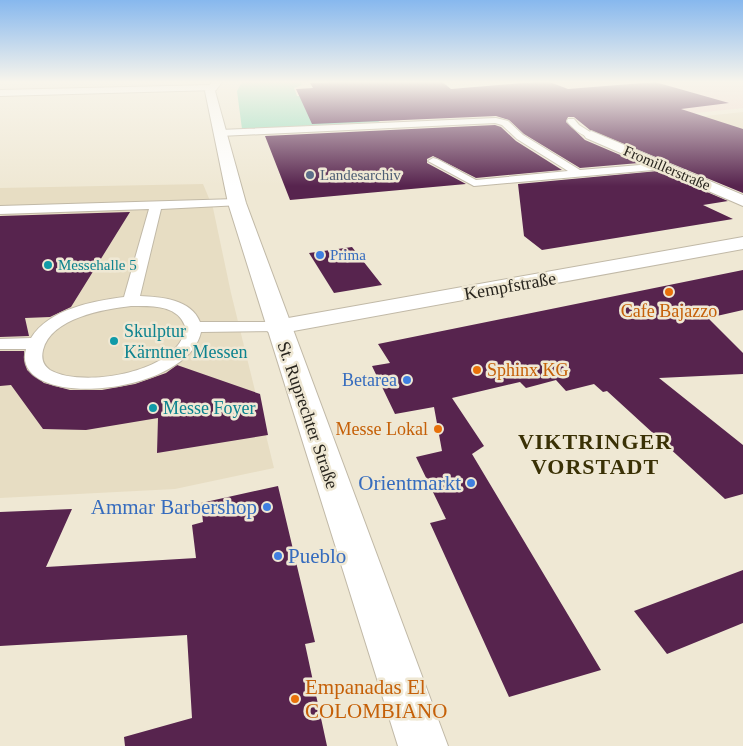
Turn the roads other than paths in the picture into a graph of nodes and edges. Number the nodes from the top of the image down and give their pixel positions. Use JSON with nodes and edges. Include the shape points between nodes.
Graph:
{"nodes":[{"id":1,"x":216,"y":116,"type":"edge"},
{"id":2,"x":571,"y":121,"type":"dead end"},
{"id":3,"x":220,"y":133,"type":"junction"},
{"id":4,"x":591,"y":135,"type":"joint"},
{"id":5,"x":433,"y":160,"type":"dead end"},
{"id":6,"x":664,"y":166,"type":"junction"},
{"id":7,"x":579,"y":174,"type":"junction"},
{"id":8,"x":743,"y":201,"type":"edge"},
{"id":9,"x":237,"y":203,"type":"junction"},
{"id":10,"x":156,"y":205,"type":"junction"},
{"id":11,"x":0,"y":210,"type":"edge"},
{"id":12,"x":743,"y":243,"type":"edge"},
{"id":13,"x":131,"y":301,"type":"junction"},
{"id":14,"x":193,"y":327,"type":"junction"},
{"id":15,"x":278,"y":327,"type":"junction"},
{"id":16,"x":36,"y":343,"type":"junction"},
{"id":17,"x":0,"y":344,"type":"edge"},
{"id":18,"x":423,"y":746,"type":"edge"}],
"edges":[{"from":1,"to":3,"type":"street","name":"St. Ruprechter Straße"},
{"from":2,"to":4,"type":"lane"},
{"from":3,"to":7,"type":"lane","via":[[496,120]]},
{"from":3,"to":9,"type":"street","name":"St. Ruprechter Straße"},
{"from":4,"to":6,"type":"street","name":"Fromillerstraße"},
{"from":5,"to":7,"type":"lane","via":[[474,183]]},
{"from":6,"to":7,"type":"lane"},
{"from":6,"to":8,"type":"street","name":"Fromillerstraße"},
{"from":9,"to":10,"type":"lane"},
{"from":9,"to":15,"type":"street","name":"St. Ruprechter Straße"},
{"from":10,"to":11,"type":"lane"},
{"from":10,"to":13,"type":"lane"},
{"from":12,"to":15,"type":"street","name":"Kempfstraße"},
{"from":13,"to":14,"type":"lane","via":[[148,301],[177,308],[187,314]]},
{"from":13,"to":16,"type":"lane","via":[[94,307],[75,314],[45,332]]},
{"from":14,"to":15,"type":"lane"},
{"from":14,"to":16,"type":"lane","via":[[189,342],[166,363],[125,379],[101,383],[58,380],[44,374],[35,365],[32,354]]},
{"from":15,"to":18,"type":"street","name":"St. Ruprechter Straße"},
{"from":16,"to":17,"type":"lane"}]}
